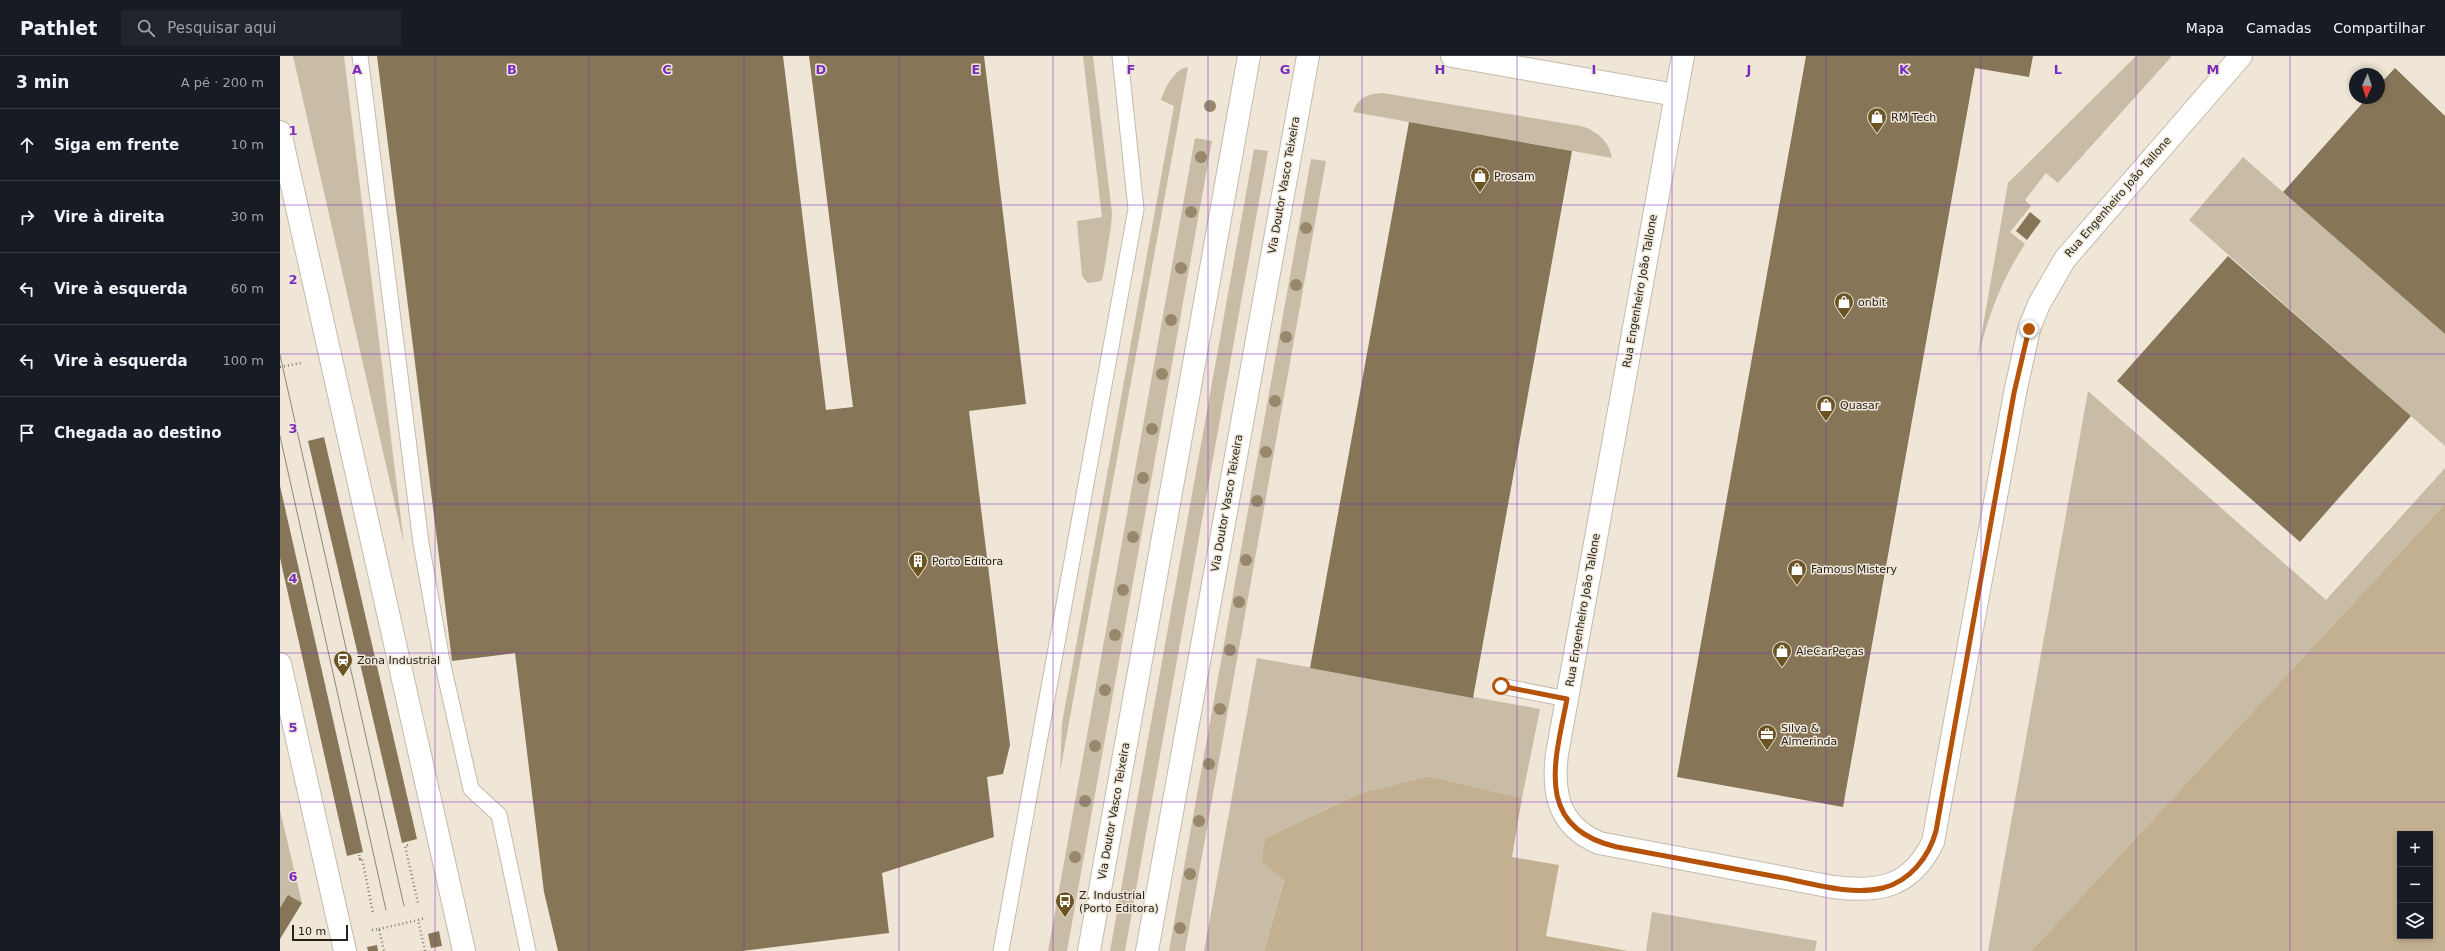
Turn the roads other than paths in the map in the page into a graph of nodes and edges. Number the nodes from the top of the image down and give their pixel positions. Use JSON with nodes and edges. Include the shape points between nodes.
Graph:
{"nodes":[{"id":1,"x":360,"y":56,"type":"edge"},
{"id":2,"x":1120,"y":56,"type":"edge"},
{"id":3,"x":1249,"y":56,"type":"edge"},
{"id":4,"x":1308,"y":56,"type":"edge"},
{"id":5,"x":1452,"y":56,"type":"edge"},
{"id":6,"x":1683,"y":56,"type":"edge"},
{"id":7,"x":2241,"y":56,"type":"edge"},
{"id":8,"x":1676,"y":96,"type":"junction"},
{"id":9,"x":280,"y":132,"type":"edge"},
{"id":10,"x":280,"y":664,"type":"edge"},
{"id":11,"x":1501,"y":686,"type":"dead end"},
{"id":12,"x":1567,"y":699,"type":"junction"},
{"id":13,"x":345,"y":951,"type":"edge"},
{"id":14,"x":464,"y":951,"type":"edge"},
{"id":15,"x":528,"y":951,"type":"edge"},
{"id":16,"x":1001,"y":951,"type":"edge"},
{"id":17,"x":1089,"y":951,"type":"edge"},
{"id":18,"x":1147,"y":951,"type":"edge"}],
"edges":[{"from":1,"to":15,"type":"lane","via":[[421,543],[442,661],[471,789],[499,815]]},
{"from":2,"to":16,"type":"lane","via":[[1136,209]]},
{"from":3,"to":17,"type":"main road","name":"Via Doutor Vasco Teixeira"},
{"from":4,"to":18,"type":"main road","name":"Via Doutor Vasco Teixeira"},
{"from":5,"to":8,"type":"main road"},
{"from":6,"to":8,"type":"main road","name":"Rua Engenheiro João Tallone"},
{"from":7,"to":12,"type":"main road","name":"Rua Engenheiro João Tallone","via":[[2084,236],[2058,270],[2039,304],[2029,329],[2016,386],[1936,831],[1928,852],[1915,869],[1896,883],[1884,887],[1851,889],[1617,847],[1585,837],[1562,811],[1555,790],[1556,754]]},
{"from":8,"to":12,"type":"main road","name":"Rua Engenheiro João Tallone"},
{"from":9,"to":14,"type":"main road"},
{"from":10,"to":13,"type":"main road"},
{"from":11,"to":12,"type":"lane"}]}
